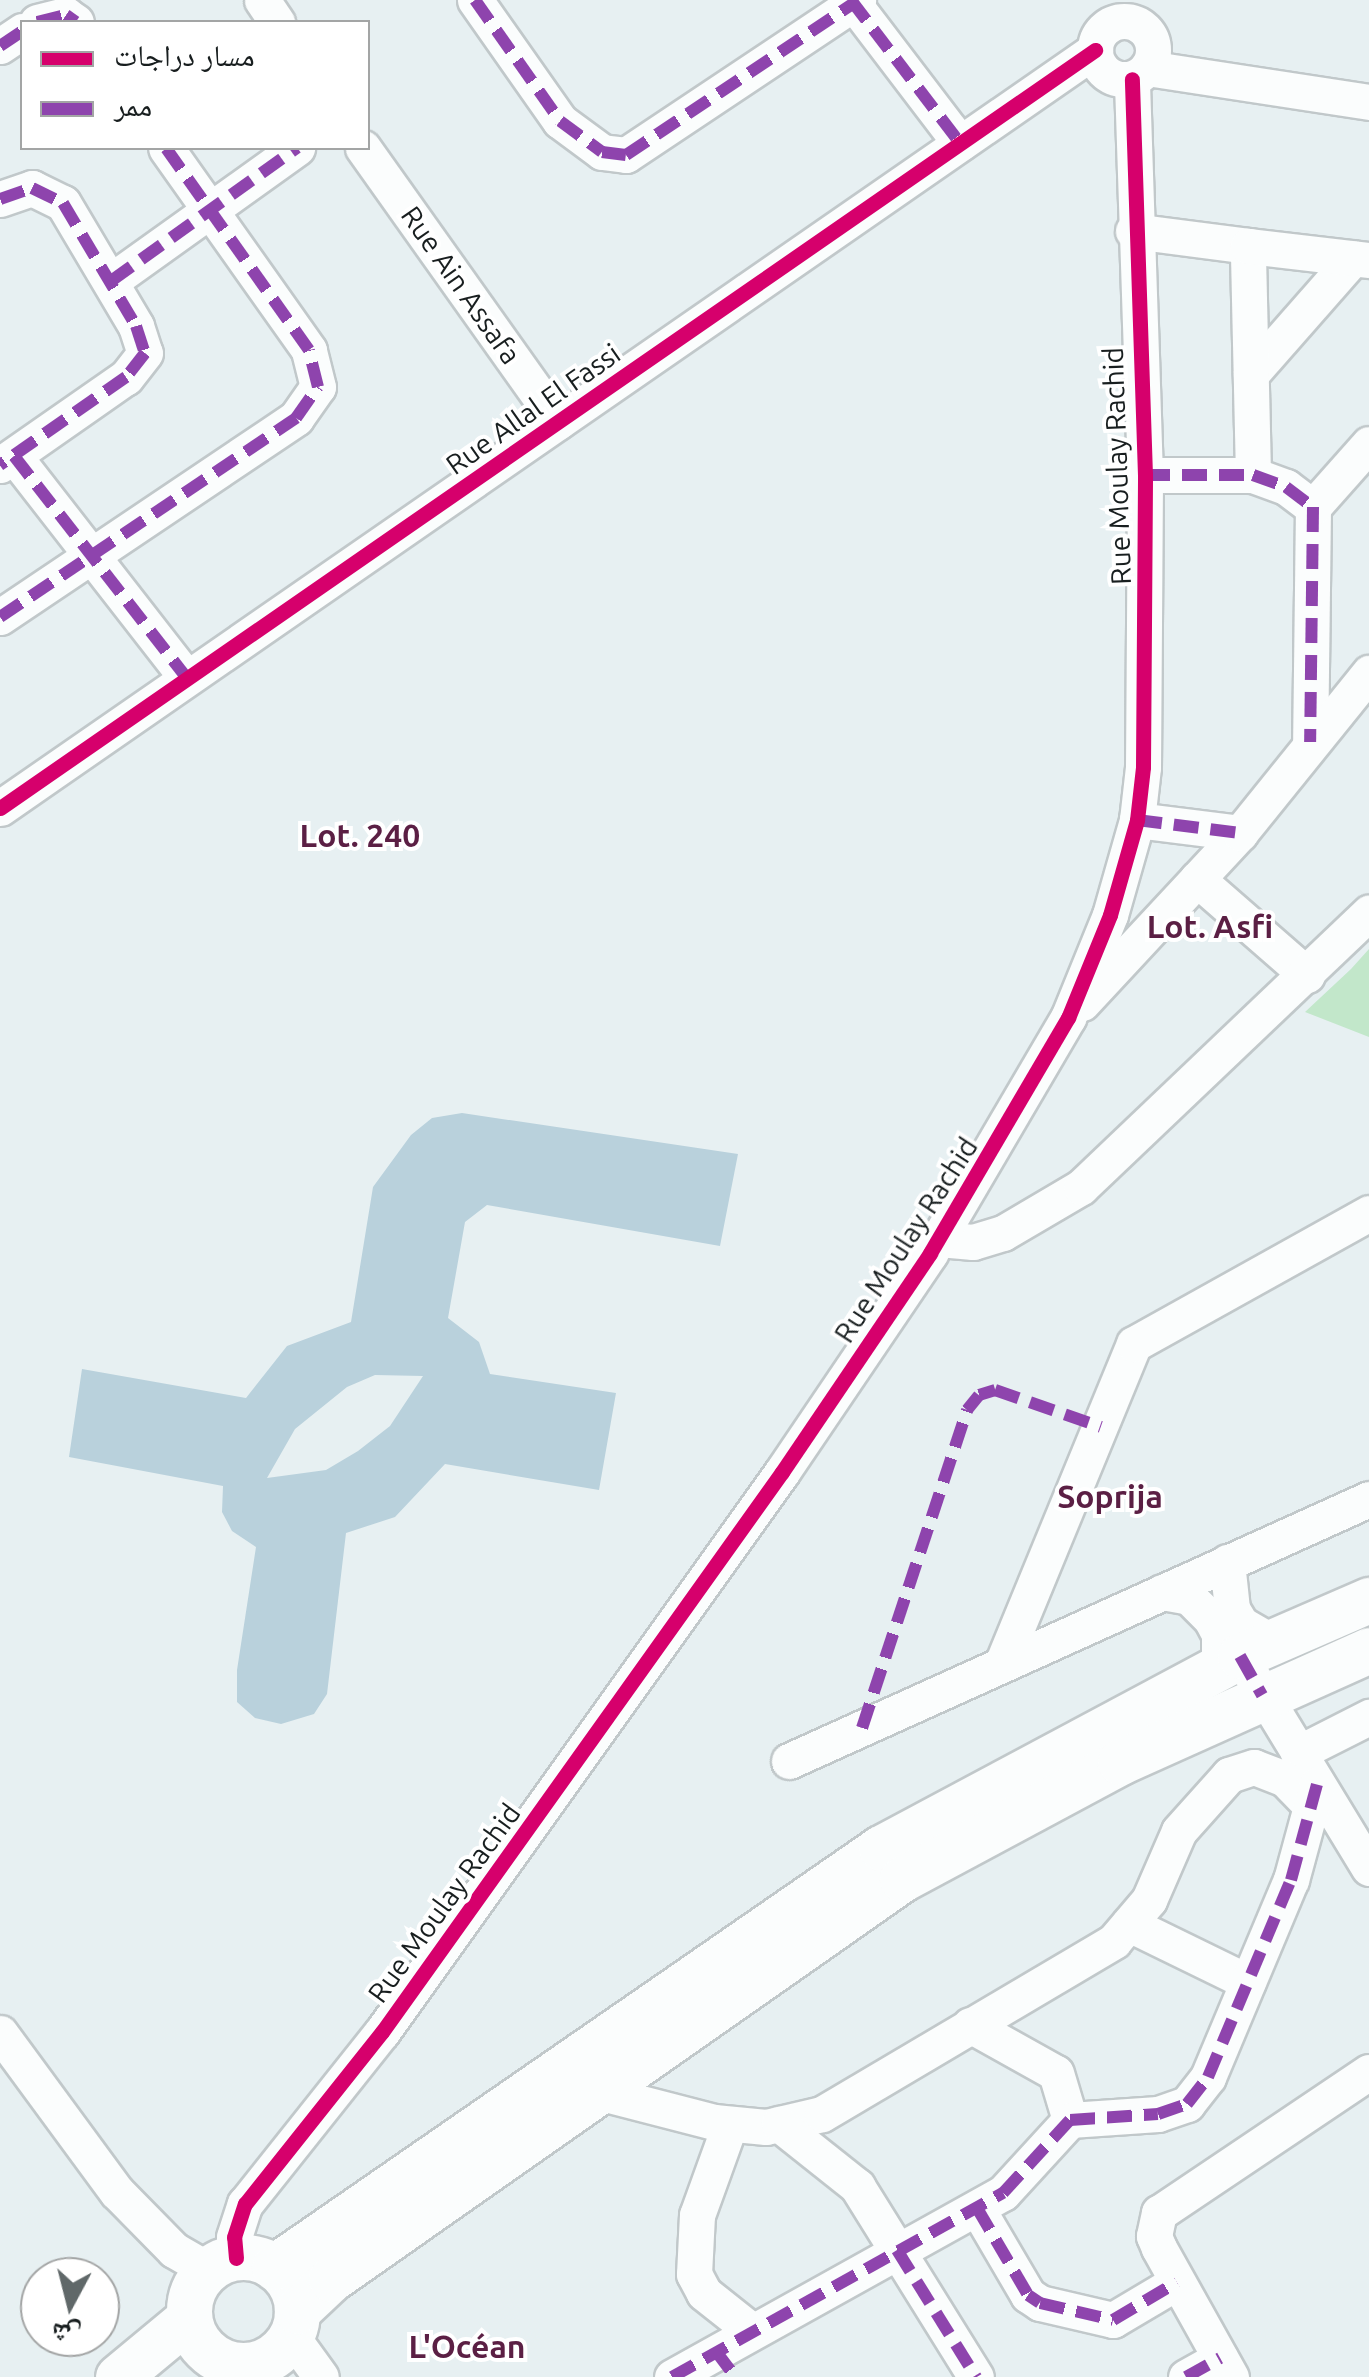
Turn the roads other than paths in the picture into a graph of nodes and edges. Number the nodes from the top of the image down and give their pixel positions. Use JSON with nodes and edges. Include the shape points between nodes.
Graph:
{"nodes":[{"id":1,"x":475,"y":0,"type":"edge"},
{"id":2,"x":855,"y":1,"type":"edge"},
{"id":3,"x":1130,"y":11,"type":"edge"},
{"id":4,"x":45,"y":20,"type":"edge"},
{"id":5,"x":73,"y":20,"type":"edge"},
{"id":6,"x":1095,"y":50,"type":"junction"},
{"id":7,"x":1140,"y":73,"type":"junction"},
{"id":8,"x":1369,"y":102,"type":"edge"},
{"id":9,"x":960,"y":143,"type":"junction"},
{"id":10,"x":167,"y":150,"type":"edge"},
{"id":11,"x":293,"y":150,"type":"edge"},
{"id":12,"x":365,"y":150,"type":"edge"},
{"id":13,"x":0,"y":199,"type":"edge"},
{"id":14,"x":208,"y":209,"type":"junction"},
{"id":15,"x":1133,"y":231,"type":"junction"},
{"id":16,"x":1248,"y":246,"type":"junction"},
{"id":17,"x":1361,"y":259,"type":"edge"},
{"id":18,"x":111,"y":281,"type":"junction"},
{"id":19,"x":1251,"y":374,"type":"junction"},
{"id":20,"x":558,"y":422,"type":"junction"},
{"id":21,"x":1369,"y":444,"type":"edge"},
{"id":22,"x":7,"y":460,"type":"edge"},
{"id":23,"x":1145,"y":475,"type":"junction"},
{"id":24,"x":1253,"y":476,"type":"junction"},
{"id":25,"x":1313,"y":507,"type":"junction"},
{"id":26,"x":89,"y":553,"type":"junction"},
{"id":27,"x":0,"y":617,"type":"edge"},
{"id":28,"x":1369,"y":672,"type":"edge"},
{"id":29,"x":188,"y":678,"type":"junction"},
{"id":30,"x":1310,"y":742,"type":"junction"},
{"id":31,"x":0,"y":808,"type":"edge"},
{"id":32,"x":1137,"y":820,"type":"junction"},
{"id":33,"x":1240,"y":832,"type":"junction"},
{"id":34,"x":1197,"y":879,"type":"junction"},
{"id":35,"x":1369,"y":914,"type":"edge"},
{"id":36,"x":1307,"y":975,"type":"junction"},
{"id":37,"x":1068,"y":1018,"type":"junction"},
{"id":38,"x":1369,"y":1214,"type":"edge"},
{"id":39,"x":939,"y":1239,"type":"junction"},
{"id":40,"x":1369,"y":1498,"type":"edge"},
{"id":41,"x":1227,"y":1562,"type":"junction"},
{"id":42,"x":1162,"y":1592,"type":"junction"},
{"id":43,"x":1369,"y":1600,"type":"edge"},
{"id":44,"x":1369,"y":1650,"type":"edge"},
{"id":45,"x":1002,"y":1664,"type":"junction"},
{"id":46,"x":1248,"y":1665,"type":"junction"},
{"id":47,"x":1369,"y":1717,"type":"edge"},
{"id":48,"x":1298,"y":1753,"type":"junction"},
{"id":49,"x":789,"y":1760,"type":"dead end"},
{"id":50,"x":1315,"y":1797,"type":"junction"},
{"id":51,"x":1368,"y":1866,"type":"edge"},
{"id":52,"x":1128,"y":1924,"type":"junction"},
{"id":53,"x":1248,"y":1982,"type":"junction"},
{"id":54,"x":970,"y":2025,"type":"junction"},
{"id":55,"x":0,"y":2033,"type":"edge"},
{"id":56,"x":1369,"y":2072,"type":"edge"},
{"id":57,"x":598,"y":2092,"type":"junction"},
{"id":58,"x":1070,"y":2120,"type":"junction"},
{"id":59,"x":730,"y":2124,"type":"junction"},
{"id":60,"x":779,"y":2124,"type":"junction"},
{"id":61,"x":977,"y":2208,"type":"junction"},
{"id":62,"x":897,"y":2250,"type":"junction"},
{"id":63,"x":239,"y":2265,"type":"junction"},
{"id":64,"x":1178,"y":2282,"type":"junction"},
{"id":65,"x":189,"y":2318,"type":"junction"},
{"id":66,"x":294,"y":2324,"type":"junction"},
{"id":67,"x":752,"y":2331,"type":"junction"},
{"id":68,"x":725,"y":2364,"type":"edge"},
{"id":69,"x":1225,"y":2368,"type":"edge"},
{"id":70,"x":215,"y":2370,"type":"edge"},
{"id":71,"x":118,"y":2377,"type":"edge"},
{"id":72,"x":322,"y":2377,"type":"edge"},
{"id":73,"x":672,"y":2377,"type":"edge"},
{"id":74,"x":976,"y":2377,"type":"edge"},
{"id":75,"x":1186,"y":2377,"type":"edge"}],
"edges":[{"from":1,"to":2,"type":"street","via":[[560,121],[602,152],[626,154]]},
{"from":2,"to":9,"type":"street"},
{"from":3,"to":6,"type":"street","via":[[1102,32]]},
{"from":3,"to":7,"type":"street","via":[[1152,41]]},
{"from":4,"to":5,"type":"street"},
{"from":6,"to":7,"type":"street","via":[[1103,70]]},
{"from":6,"to":9,"type":"street","name":"Rue Allal El Fassi"},
{"from":7,"to":8,"type":"street"},
{"from":7,"to":15,"type":"street","name":"Rue Moulay Rachid"},
{"from":9,"to":20,"type":"street","name":"Rue Allal El Fassi"},
{"from":10,"to":14,"type":"street"},
{"from":11,"to":14,"type":"street"},
{"from":12,"to":20,"type":"street","name":"Rue Ain Assafa"},
{"from":13,"to":18,"type":"street","via":[[14,191],[48,191],[63,203]]},
{"from":14,"to":18,"type":"street"},
{"from":14,"to":26,"type":"street","via":[[309,350],[318,386],[296,418]]},
{"from":15,"to":16,"type":"street"},
{"from":15,"to":23,"type":"street","name":"Rue Moulay Rachid"},
{"from":16,"to":17,"type":"street"},
{"from":16,"to":19,"type":"street"},
{"from":17,"to":19,"type":"street"},
{"from":18,"to":22,"type":"street","via":[[144,342],[141,364]]},
{"from":19,"to":24,"type":"street"},
{"from":20,"to":29,"type":"street","name":"Rue Allal El Fassi"},
{"from":21,"to":25,"type":"street"},
{"from":22,"to":26,"type":"street"},
{"from":23,"to":24,"type":"street"},
{"from":23,"to":32,"type":"street","name":"Rue Moulay Rachid","via":[[1146,661]]},
{"from":24,"to":25,"type":"street","via":[[1286,487]]},
{"from":25,"to":30,"type":"street"},
{"from":26,"to":27,"type":"street"},
{"from":26,"to":29,"type":"street"},
{"from":28,"to":30,"type":"street"},
{"from":29,"to":31,"type":"street","name":"Rue Allal El Fassi"},
{"from":30,"to":33,"type":"street"},
{"from":32,"to":33,"type":"street"},
{"from":32,"to":37,"type":"street","name":"Rue Moulay Rachid","via":[[1110,915]]},
{"from":33,"to":34,"type":"street"},
{"from":34,"to":36,"type":"street"},
{"from":34,"to":37,"type":"street"},
{"from":35,"to":36,"type":"street"},
{"from":36,"to":39,"type":"street","via":[[1081,1186],[1004,1233],[973,1242]]},
{"from":37,"to":39,"type":"street","name":"Rue Moulay Rachid"},
{"from":38,"to":45,"type":"street","via":[[1134,1344]]},
{"from":39,"to":63,"type":"street","name":"Rue Moulay Rachid","via":[[496,1877],[246,2204],[234,2237]]},
{"from":40,"to":41,"type":"street"},
{"from":41,"to":42,"type":"street"},
{"from":41,"to":46,"type":"street"},
{"from":42,"to":45,"type":"street"},
{"from":42,"to":46,"type":"street","via":[[1189,1596]]},
{"from":43,"to":46,"type":"main road"},
{"from":44,"to":46,"type":"main road"},
{"from":45,"to":49,"type":"street"},
{"from":46,"to":48,"type":"street"},
{"from":46,"to":57,"type":"main road","via":[[902,1878]]},
{"from":46,"to":63,"type":"main road","via":[[881,1848]]},
{"from":47,"to":48,"type":"street"},
{"from":48,"to":50,"type":"street"},
{"from":50,"to":51,"type":"street"},
{"from":50,"to":52,"type":"street","via":[[1254,1767],[1228,1775],[1179,1831],[1148,1900]]},
{"from":50,"to":53,"type":"street"},
{"from":52,"to":53,"type":"street"},
{"from":52,"to":54,"type":"street","via":[[1114,1942]]},
{"from":53,"to":58,"type":"street","via":[[1208,2078],[1186,2104],[1143,2116]]},
{"from":54,"to":58,"type":"street","via":[[1056,2073]]},
{"from":54,"to":60,"type":"street","via":[[822,2114]]},
{"from":55,"to":63,"type":"street","via":[[117,2192],[174,2250]]},
{"from":56,"to":64,"type":"street","via":[[1159,2212],[1154,2236]]},
{"from":57,"to":59,"type":"street"},
{"from":57,"to":66,"type":"main road","via":[[331,2279]]},
{"from":58,"to":61,"type":"street","via":[[1018,2182]]},
{"from":59,"to":60,"type":"street"},
{"from":59,"to":67,"type":"street","via":[[697,2215],[694,2274],[704,2294]]},
{"from":60,"to":62,"type":"street","via":[[857,2186]]},
{"from":61,"to":62,"type":"street"},
{"from":61,"to":64,"type":"street","via":[[1028,2295],[1040,2303],[1113,2320]]},
{"from":62,"to":67,"type":"street"},
{"from":62,"to":74,"type":"street"},
{"from":63,"to":65,"type":"main road","via":[[192,2292]]},
{"from":63,"to":66,"type":"main road","via":[[286,2279]]},
{"from":64,"to":69,"type":"street"},
{"from":65,"to":70,"type":"main road"},
{"from":65,"to":71,"type":"main road"},
{"from":66,"to":70,"type":"main road","via":[[260,2362]]},
{"from":66,"to":72,"type":"street"},
{"from":67,"to":68,"type":"street"},
{"from":68,"to":73,"type":"street"},
{"from":69,"to":75,"type":"street"}]}
